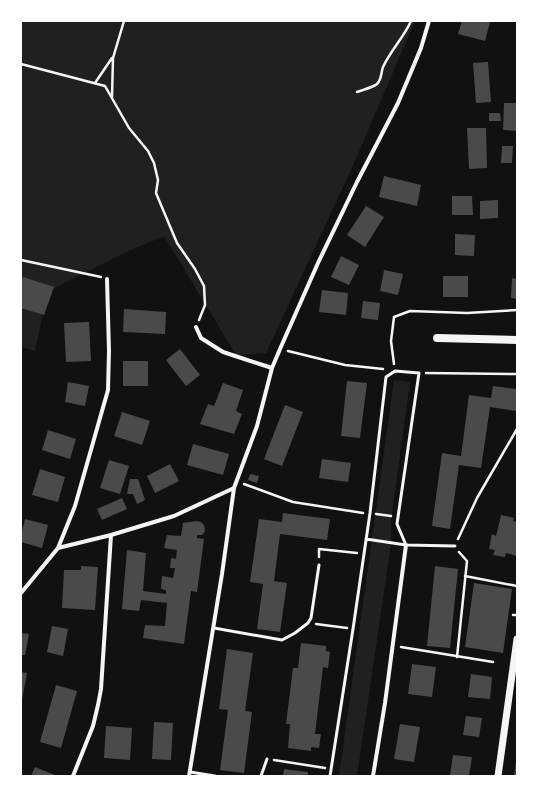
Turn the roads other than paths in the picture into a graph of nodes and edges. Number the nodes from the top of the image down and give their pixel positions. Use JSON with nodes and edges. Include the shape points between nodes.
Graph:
{"nodes":[{"id":1,"x":429,"y":21,"type":"edge"},
{"id":2,"x":107,"y":278,"type":"road end"},
{"id":3,"x":196,"y":327,"type":"road end"},
{"id":4,"x":437,"y":338,"type":"dead end"},
{"id":5,"x":517,"y":340,"type":"edge"},
{"id":6,"x":272,"y":368,"type":"junction"},
{"id":7,"x":234,"y":488,"type":"junction"},
{"id":8,"x":111,"y":535,"type":"junction"},
{"id":9,"x":366,"y":538,"type":"junction"},
{"id":10,"x":406,"y":545,"type":"junction"},
{"id":11,"x":455,"y":546,"type":"road end"},
{"id":12,"x":58,"y":548,"type":"junction"},
{"id":13,"x":319,"y":565,"type":"road end"},
{"id":14,"x":21,"y":593,"type":"edge"},
{"id":15,"x":214,"y":628,"type":"junction"},
{"id":16,"x":517,"y":639,"type":"edge"},
{"id":17,"x":267,"y":759,"type":"road end"},
{"id":18,"x":190,"y":774,"type":"edge"},
{"id":19,"x":73,"y":776,"type":"edge"},
{"id":20,"x":215,"y":776,"type":"edge"},
{"id":21,"x":262,"y":776,"type":"edge"},
{"id":22,"x":330,"y":776,"type":"edge"},
{"id":23,"x":374,"y":776,"type":"edge"},
{"id":24,"x":498,"y":776,"type":"edge"}],
"edges":[{"from":1,"to":6,"type":"street","via":[[421,48],[398,103],[315,270]]},
{"from":2,"to":12,"type":"street","via":[[108,390],[74,506]]},
{"from":3,"to":6,"type":"street","via":[[201,338],[223,352]]},
{"from":4,"to":5,"type":"main road"},
{"from":6,"to":7,"type":"street","via":[[257,426]]},
{"from":7,"to":8,"type":"street","via":[[174,516]]},
{"from":7,"to":15,"type":"street"},
{"from":8,"to":12,"type":"street"},
{"from":8,"to":19,"type":"street","via":[[98,705],[93,726]]},
{"from":9,"to":10,"type":"lane"},
{"from":9,"to":10,"type":"lane","via":[[386,377],[395,371],[419,373],[397,524]]},
{"from":9,"to":22,"type":"lane"},
{"from":10,"to":11,"type":"lane"},
{"from":10,"to":23,"type":"street"},
{"from":12,"to":14,"type":"street"},
{"from":13,"to":15,"type":"lane","via":[[311,618],[295,633],[282,640]]},
{"from":15,"to":18,"type":"street"},
{"from":16,"to":24,"type":"street"},
{"from":17,"to":21,"type":"lane"},
{"from":18,"to":20,"type":"lane"}]}
